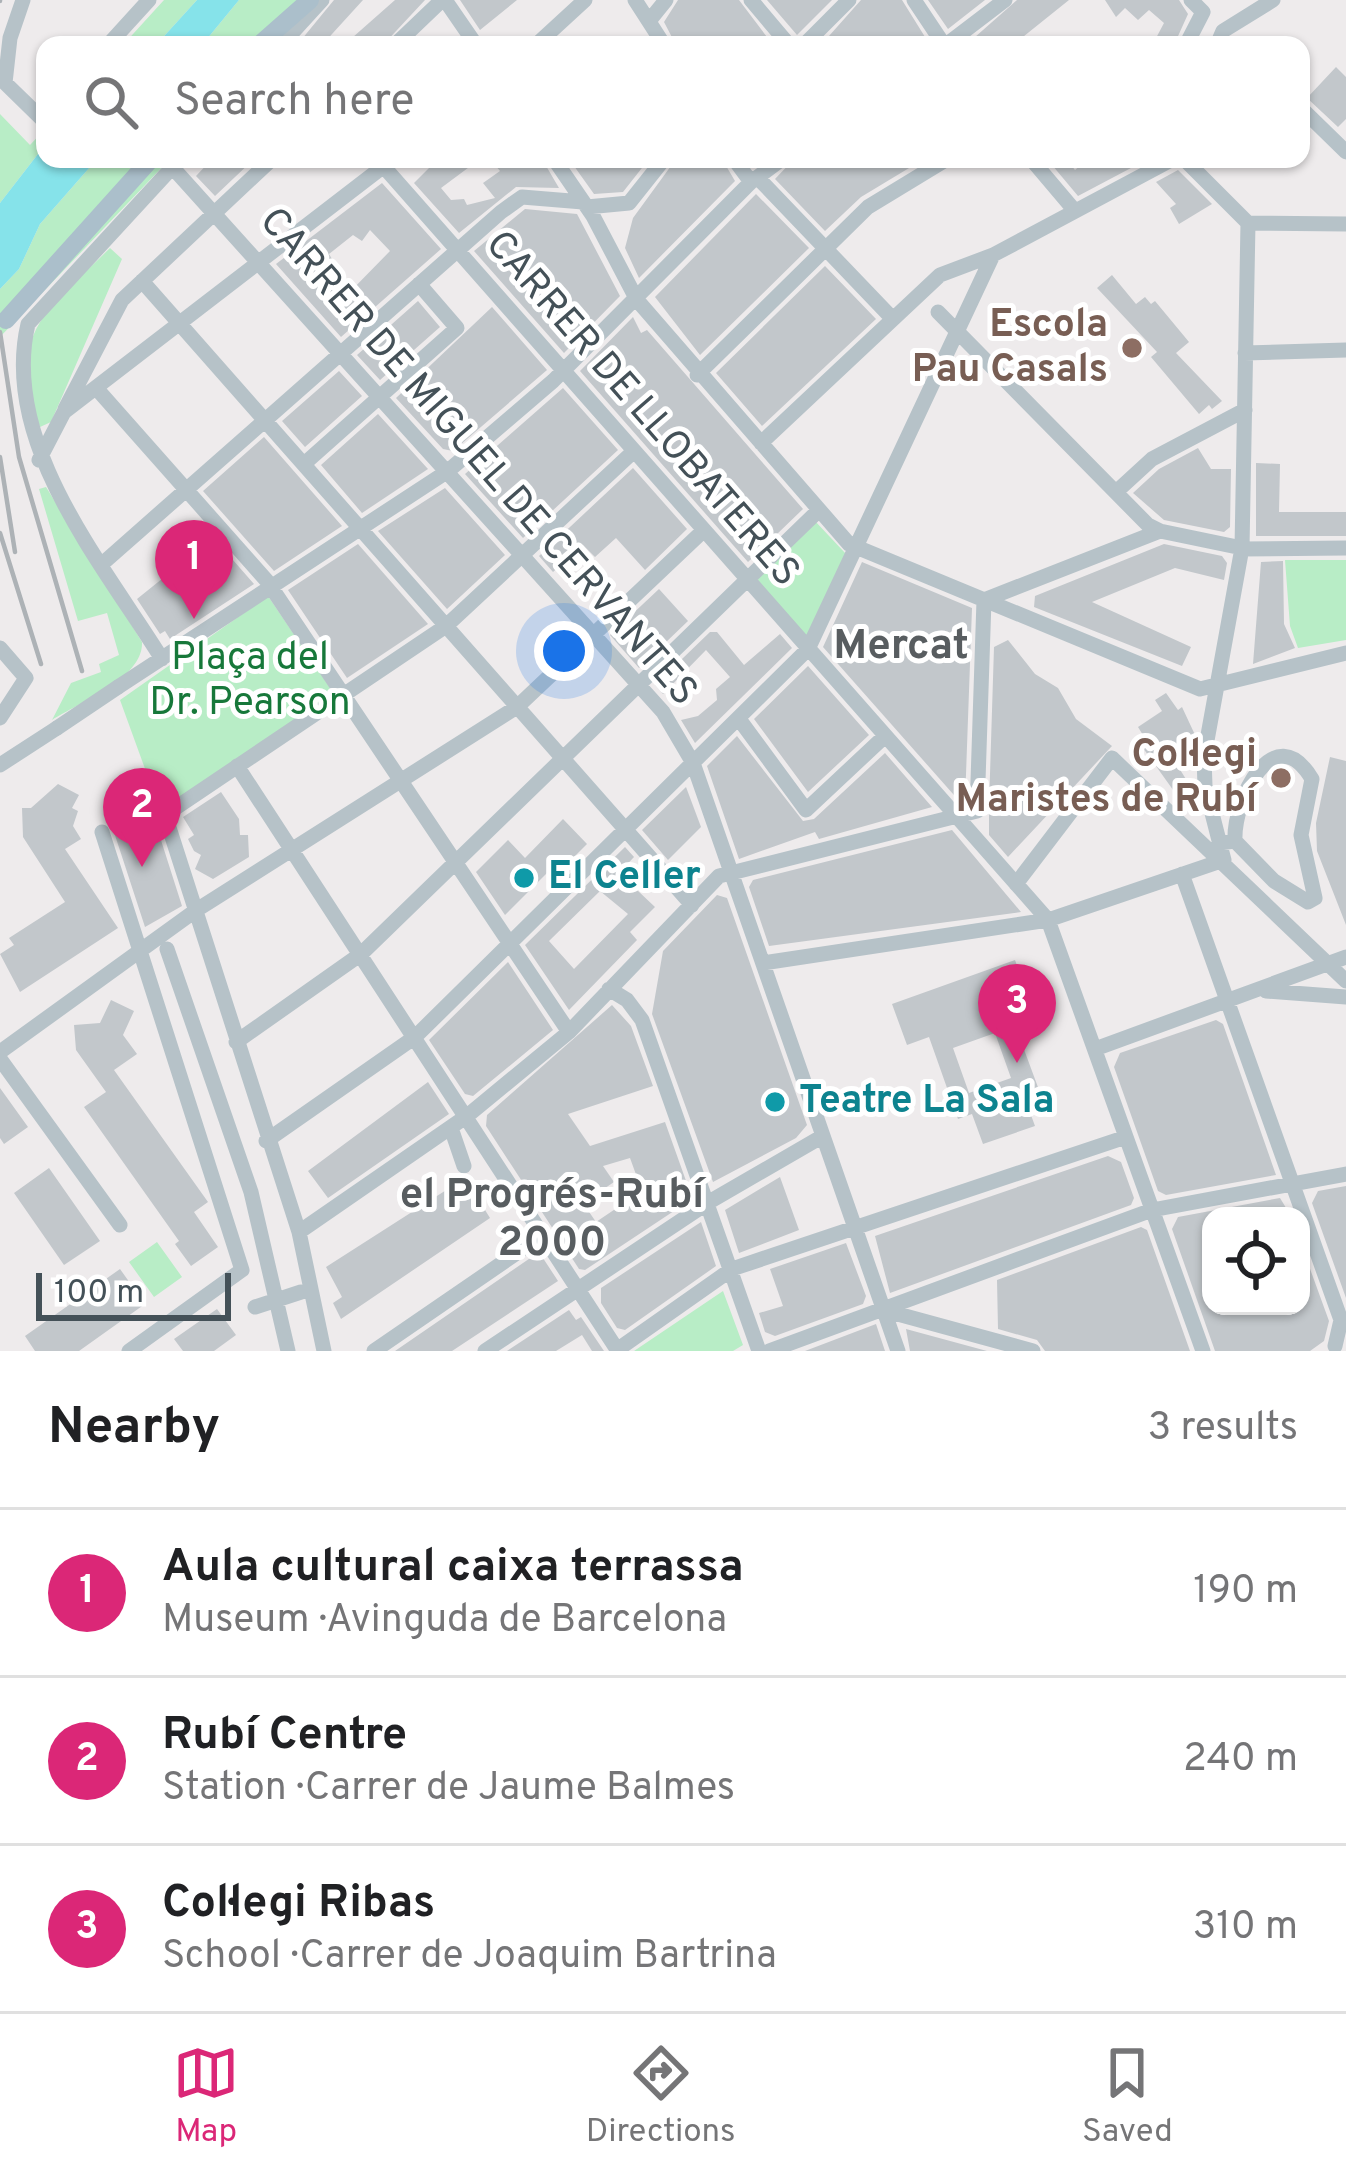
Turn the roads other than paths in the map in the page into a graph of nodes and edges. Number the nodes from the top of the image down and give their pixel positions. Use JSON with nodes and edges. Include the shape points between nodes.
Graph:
{"nodes":[{"id":1,"x":22,"y":0,"type":"edge"},
{"id":2,"x":149,"y":0,"type":"edge"},
{"id":3,"x":293,"y":0,"type":"edge"},
{"id":4,"x":310,"y":0,"type":"edge"},
{"id":5,"x":322,"y":0,"type":"edge"},
{"id":6,"x":443,"y":0,"type":"edge"},
{"id":7,"x":585,"y":0,"type":"edge"},
{"id":8,"x":635,"y":0,"type":"edge"},
{"id":9,"x":666,"y":0,"type":"edge"},
{"id":10,"x":751,"y":0,"type":"edge"},
{"id":11,"x":823,"y":0,"type":"edge"},
{"id":12,"x":849,"y":0,"type":"edge"},
{"id":13,"x":914,"y":0,"type":"edge"},
{"id":14,"x":1005,"y":0,"type":"edge"},
{"id":15,"x":1191,"y":0,"type":"edge"},
{"id":16,"x":1273,"y":0,"type":"edge"},
{"id":17,"x":833,"y":17,"type":"junction"},
{"id":18,"x":649,"y":21,"type":"junction"},
{"id":19,"x":115,"y":36,"type":"edge"},
{"id":20,"x":263,"y":36,"type":"edge"},
{"id":21,"x":267,"y":36,"type":"edge"},
{"id":22,"x":289,"y":36,"type":"edge"},
{"id":23,"x":404,"y":36,"type":"edge"},
{"id":24,"x":469,"y":36,"type":"edge"},
{"id":25,"x":546,"y":36,"type":"edge"},
{"id":26,"x":658,"y":36,"type":"edge"},
{"id":27,"x":781,"y":36,"type":"edge"},
{"id":28,"x":813,"y":36,"type":"edge"},
{"id":29,"x":939,"y":36,"type":"edge"},
{"id":30,"x":957,"y":36,"type":"edge"},
{"id":31,"x":1191,"y":36,"type":"edge"},
{"id":32,"x":1223,"y":36,"type":"edge"},
{"id":33,"x":36,"y":110,"type":"edge"},
{"id":34,"x":1310,"y":117,"type":"edge"},
{"id":35,"x":1346,"y":152,"type":"edge"},
{"id":36,"x":143,"y":168,"type":"edge"},
{"id":37,"x":171,"y":168,"type":"edge"},
{"id":38,"x":180,"y":168,"type":"edge"},
{"id":39,"x":262,"y":168,"type":"edge"},
{"id":40,"x":375,"y":168,"type":"edge"},
{"id":41,"x":390,"y":168,"type":"edge"},
{"id":42,"x":560,"y":168,"type":"edge"},
{"id":43,"x":657,"y":168,"type":"edge"},
{"id":44,"x":743,"y":168,"type":"edge"},
{"id":45,"x":770,"y":168,"type":"edge"},
{"id":46,"x":932,"y":168,"type":"edge"},
{"id":47,"x":1039,"y":168,"type":"edge"},
{"id":48,"x":1156,"y":168,"type":"edge"},
{"id":49,"x":1193,"y":168,"type":"edge"},
{"id":50,"x":755,"y":180,"type":"junction"},
{"id":51,"x":585,"y":205,"type":"junction"},
{"id":52,"x":1075,"y":211,"type":"junction"},
{"id":53,"x":215,"y":212,"type":"junction"},
{"id":54,"x":1248,"y":223,"type":"junction"},
{"id":55,"x":1346,"y":224,"type":"edge"},
{"id":56,"x":825,"y":249,"type":"junction"},
{"id":57,"x":457,"y":250,"type":"junction"},
{"id":58,"x":993,"y":255,"type":"junction"},
{"id":59,"x":260,"y":260,"type":"junction"},
{"id":60,"x":142,"y":281,"type":"junction"},
{"id":61,"x":419,"y":284,"type":"junction"},
{"id":62,"x":637,"y":300,"type":"junction"},
{"id":63,"x":938,"y":312,"type":"dead end"},
{"id":64,"x":890,"y":316,"type":"junction"},
{"id":65,"x":6,"y":320,"type":"dead end"},
{"id":66,"x":182,"y":325,"type":"junction"},
{"id":67,"x":955,"y":332,"type":"junction"},
{"id":68,"x":1346,"y":350,"type":"edge"},
{"id":69,"x":342,"y":351,"type":"junction"},
{"id":70,"x":1245,"y":353,"type":"junction"},
{"id":71,"x":562,"y":370,"type":"junction"},
{"id":72,"x":697,"y":375,"type":"junction"},
{"id":73,"x":97,"y":388,"type":"junction"},
{"id":74,"x":381,"y":397,"type":"junction"},
{"id":75,"x":1245,"y":410,"type":"junction"},
{"id":76,"x":64,"y":412,"type":"junction"},
{"id":77,"x":263,"y":421,"type":"junction"},
{"id":78,"x":760,"y":443,"type":"junction"},
{"id":79,"x":634,"y":451,"type":"junction"},
{"id":80,"x":39,"y":463,"type":"junction"},
{"id":81,"x":304,"y":464,"type":"junction"},
{"id":82,"x":448,"y":471,"type":"junction"},
{"id":83,"x":185,"y":490,"type":"junction"},
{"id":84,"x":1116,"y":492,"type":"junction"},
{"id":85,"x":819,"y":510,"type":"junction"},
{"id":86,"x":359,"y":528,"type":"junction"},
{"id":87,"x":1160,"y":530,"type":"junction"},
{"id":88,"x":703,"y":531,"type":"junction"},
{"id":89,"x":857,"y":548,"type":"junction"},
{"id":90,"x":1346,"y":548,"type":"edge"},
{"id":91,"x":1242,"y":549,"type":"junction"},
{"id":92,"x":524,"y":554,"type":"junction"},
{"id":93,"x":103,"y":564,"type":"junction"},
{"id":94,"x":746,"y":580,"type":"junction"},
{"id":95,"x":270,"y":587,"type":"junction"},
{"id":96,"x":984,"y":600,"type":"junction"},
{"id":97,"x":446,"y":626,"type":"junction"},
{"id":98,"x":594,"y":632,"type":"junction"},
{"id":99,"x":0,"y":648,"type":"edge"},
{"id":100,"x":808,"y":650,"type":"junction"},
{"id":101,"x":1346,"y":653,"type":"edge"},
{"id":102,"x":162,"y":658,"type":"junction"},
{"id":103,"x":641,"y":684,"type":"junction"},
{"id":104,"x":1213,"y":688,"type":"junction"},
{"id":105,"x":345,"y":695,"type":"junction"},
{"id":106,"x":517,"y":707,"type":"junction"},
{"id":107,"x":0,"y":718,"type":"edge"},
{"id":108,"x":739,"y":719,"type":"junction"},
{"id":109,"x":885,"y":736,"type":"junction"},
{"id":110,"x":562,"y":758,"type":"junction"},
{"id":111,"x":0,"y":765,"type":"edge"},
{"id":112,"x":694,"y":765,"type":"junction"},
{"id":113,"x":237,"y":766,"type":"junction"},
{"id":114,"x":402,"y":782,"type":"junction"},
{"id":115,"x":957,"y":819,"type":"junction"},
{"id":116,"x":626,"y":830,"type":"junction"},
{"id":117,"x":102,"y":832,"type":"dead end"},
{"id":118,"x":1226,"y":848,"type":"junction"},
{"id":119,"x":294,"y":853,"type":"junction"},
{"id":120,"x":455,"y":862,"type":"junction"},
{"id":121,"x":731,"y":871,"type":"junction"},
{"id":122,"x":1182,"y":874,"type":"junction"},
{"id":123,"x":1016,"y":884,"type":"junction"},
{"id":124,"x":692,"y":904,"type":"junction"},
{"id":125,"x":195,"y":911,"type":"junction"},
{"id":126,"x":1048,"y":920,"type":"junction"},
{"id":127,"x":201,"y":938,"type":"junction"},
{"id":128,"x":167,"y":942,"type":"junction"},
{"id":129,"x":509,"y":943,"type":"junction"},
{"id":130,"x":144,"y":953,"type":"junction"},
{"id":131,"x":361,"y":954,"type":"junction"},
{"id":132,"x":1346,"y":957,"type":"edge"},
{"id":133,"x":1326,"y":962,"type":"junction"},
{"id":134,"x":763,"y":963,"type":"junction"},
{"id":135,"x":1346,"y":982,"type":"edge"},
{"id":136,"x":609,"y":989,"type":"junction"},
{"id":137,"x":1263,"y":990,"type":"junction"},
{"id":138,"x":1346,"y":997,"type":"edge"},
{"id":139,"x":1228,"y":1003,"type":"junction"},
{"id":140,"x":569,"y":1032,"type":"junction"},
{"id":141,"x":415,"y":1037,"type":"junction"},
{"id":142,"x":236,"y":1042,"type":"junction"},
{"id":143,"x":1095,"y":1049,"type":"junction"},
{"id":144,"x":0,"y":1056,"type":"edge"},
{"id":145,"x":467,"y":1116,"type":"junction"},
{"id":146,"x":451,"y":1128,"type":"junction"},
{"id":147,"x":823,"y":1136,"type":"junction"},
{"id":148,"x":1126,"y":1137,"type":"junction"},
{"id":149,"x":266,"y":1141,"type":"junction"},
{"id":150,"x":464,"y":1166,"type":"dead end"},
{"id":151,"x":1346,"y":1174,"type":"edge"},
{"id":152,"x":1293,"y":1184,"type":"junction"},
{"id":153,"x":709,"y":1202,"type":"junction"},
{"id":154,"x":1152,"y":1210,"type":"junction"},
{"id":155,"x":120,"y":1225,"type":"dead end"},
{"id":156,"x":855,"y":1229,"type":"junction"},
{"id":157,"x":299,"y":1232,"type":"junction"},
{"id":158,"x":543,"y":1235,"type":"junction"},
{"id":159,"x":731,"y":1269,"type":"junction"},
{"id":160,"x":578,"y":1291,"type":"junction"},
{"id":161,"x":301,"y":1292,"type":"dead end"},
{"id":162,"x":279,"y":1300,"type":"junction"},
{"id":163,"x":254,"y":1306,"type":"dead end"},
{"id":164,"x":883,"y":1310,"type":"junction"},
{"id":165,"x":1344,"y":1320,"type":"edge"},
{"id":166,"x":1336,"y":1345,"type":"edge"},
{"id":167,"x":617,"y":1350,"type":"edge"},
{"id":168,"x":1026,"y":1350,"type":"edge"},
{"id":169,"x":129,"y":1351,"type":"edge"},
{"id":170,"x":288,"y":1351,"type":"edge"},
{"id":171,"x":324,"y":1351,"type":"edge"},
{"id":172,"x":374,"y":1351,"type":"edge"},
{"id":173,"x":485,"y":1351,"type":"edge"},
{"id":174,"x":759,"y":1351,"type":"edge"},
{"id":175,"x":769,"y":1351,"type":"edge"},
{"id":176,"x":898,"y":1351,"type":"edge"},
{"id":177,"x":1202,"y":1351,"type":"edge"}],
"edges":[{"from":1,"to":33,"type":"street","via":[[4,83]]},
{"from":2,"to":19,"type":"street"},
{"from":3,"to":20,"type":"main road"},
{"from":4,"to":21,"type":"main road"},
{"from":5,"to":22,"type":"street"},
{"from":6,"to":23,"type":"street"},
{"from":6,"to":24,"type":"street"},
{"from":7,"to":25,"type":"street"},
{"from":8,"to":18,"type":"street"},
{"from":9,"to":18,"type":"street"},
{"from":10,"to":27,"type":"street"},
{"from":11,"to":17,"type":"street"},
{"from":12,"to":17,"type":"street"},
{"from":13,"to":29,"type":"street"},
{"from":14,"to":30,"type":"street"},
{"from":15,"to":31,"type":"street","via":[[1203,12]]},
{"from":16,"to":32,"type":"street"},
{"from":17,"to":28,"type":"street"},
{"from":18,"to":26,"type":"street"},
{"from":34,"to":35,"type":"street"},
{"from":36,"to":65,"type":"main road"},
{"from":37,"to":80,"type":"street","via":[[28,324],[22,348]]},
{"from":38,"to":53,"type":"street","name":"CARRER DE MIGUEL DE CERVANTES"},
{"from":39,"to":53,"type":"street"},
{"from":40,"to":59,"type":"street"},
{"from":41,"to":57,"type":"street","name":"CARRER DE LLOBATERES"},
{"from":42,"to":51,"type":"street"},
{"from":43,"to":51,"type":"street","via":[[629,203]]},
{"from":44,"to":50,"type":"street"},
{"from":45,"to":50,"type":"street"},
{"from":46,"to":56,"type":"street","via":[[868,207]]},
{"from":47,"to":52,"type":"street"},
{"from":48,"to":52,"type":"street"},
{"from":49,"to":54,"type":"street"},
{"from":50,"to":56,"type":"street"},
{"from":50,"to":62,"type":"street"},
{"from":51,"to":57,"type":"street","via":[[522,197]]},
{"from":51,"to":62,"type":"street"},
{"from":52,"to":58,"type":"street"},
{"from":53,"to":59,"type":"street","name":"CARRER DE MIGUEL DE CERVANTES"},
{"from":53,"to":60,"type":"street"},
{"from":54,"to":55,"type":"street"},
{"from":54,"to":70,"type":"street"},
{"from":56,"to":64,"type":"street"},
{"from":56,"to":72,"type":"street"},
{"from":57,"to":61,"type":"street"},
{"from":57,"to":71,"type":"street","name":"CARRER DE LLOBATERES"},
{"from":58,"to":64,"type":"street","via":[[940,275]]},
{"from":58,"to":67,"type":"street"},
{"from":59,"to":66,"type":"street"},
{"from":59,"to":69,"type":"street","name":"CARRER DE MIGUEL DE CERVANTES"},
{"from":60,"to":66,"type":"street"},
{"from":60,"to":76,"type":"street","via":[[122,300]]},
{"from":61,"to":69,"type":"street"},
{"from":61,"to":74,"type":"street","via":[[457,328]]},
{"from":62,"to":71,"type":"street"},
{"from":62,"to":72,"type":"street"},
{"from":63,"to":67,"type":"street"},
{"from":64,"to":78,"type":"street"},
{"from":66,"to":73,"type":"street"},
{"from":66,"to":77,"type":"street"},
{"from":67,"to":84,"type":"street"},
{"from":67,"to":89,"type":"street"},
{"from":68,"to":70,"type":"street"},
{"from":69,"to":74,"type":"street","name":"CARRER DE MIGUEL DE CERVANTES"},
{"from":69,"to":77,"type":"street"},
{"from":70,"to":75,"type":"street"},
{"from":71,"to":79,"type":"street","name":"CARRER DE LLOBATERES"},
{"from":71,"to":82,"type":"street"},
{"from":72,"to":78,"type":"street"},
{"from":73,"to":76,"type":"street"},
{"from":73,"to":83,"type":"street"},
{"from":74,"to":81,"type":"street"},
{"from":74,"to":82,"type":"street","name":"CARRER DE MIGUEL DE CERVANTES"},
{"from":75,"to":84,"type":"street","via":[[1152,459]]},
{"from":75,"to":91,"type":"street"},
{"from":76,"to":80,"type":"street"},
{"from":77,"to":81,"type":"street"},
{"from":77,"to":83,"type":"street"},
{"from":78,"to":85,"type":"street"},
{"from":79,"to":88,"type":"street","name":"CARRER DE LLOBATERES"},
{"from":79,"to":92,"type":"street"},
{"from":80,"to":93,"type":"street"},
{"from":81,"to":86,"type":"street"},
{"from":82,"to":86,"type":"street"},
{"from":82,"to":92,"type":"street","name":"CARRER DE MIGUEL DE CERVANTES"},
{"from":83,"to":93,"type":"street"},
{"from":83,"to":95,"type":"street"},
{"from":84,"to":87,"type":"street"},
{"from":85,"to":89,"type":"street"},
{"from":85,"to":94,"type":"street"},
{"from":86,"to":95,"type":"street"},
{"from":86,"to":97,"type":"street"},
{"from":87,"to":91,"type":"street"},
{"from":87,"to":96,"type":"street"},
{"from":88,"to":94,"type":"street","name":"CARRER DE LLOBATERES"},
{"from":88,"to":98,"type":"street"},
{"from":89,"to":96,"type":"street"},
{"from":89,"to":100,"type":"street"},
{"from":90,"to":91,"type":"street"},
{"from":91,"to":104,"type":"street"},
{"from":92,"to":97,"type":"street"},
{"from":92,"to":98,"type":"street","name":"CARRER DE MIGUEL DE CERVANTES"},
{"from":93,"to":102,"type":"street"},
{"from":94,"to":100,"type":"street","name":"CARRER DE LLOBATERES"},
{"from":94,"to":103,"type":"street"},
{"from":95,"to":102,"type":"street"},
{"from":95,"to":105,"type":"street"},
{"from":96,"to":104,"type":"street"},
{"from":96,"to":115,"type":"street","via":[[977,812]]},
{"from":97,"to":105,"type":"street"},
{"from":97,"to":106,"type":"street"},
{"from":98,"to":103,"type":"street","name":"CARRER DE MIGUEL DE CERVANTES"},
{"from":98,"to":106,"type":"street"},
{"from":99,"to":107,"type":"street","via":[[26,678]]},
{"from":100,"to":108,"type":"street"},
{"from":100,"to":109,"type":"street","name":"CARRER DE LLOBATERES"},
{"from":101,"to":104,"type":"street"},
{"from":102,"to":111,"type":"street","bridge":true},
{"from":103,"to":110,"type":"street"},
{"from":103,"to":112,"type":"street","name":"CARRER DE MIGUEL DE CERVANTES"},
{"from":104,"to":118,"type":"street","via":[[1205,786]]},
{"from":105,"to":113,"type":"street"},
{"from":105,"to":114,"type":"street"},
{"from":106,"to":110,"type":"street"},
{"from":106,"to":114,"type":"street"},
{"from":108,"to":109,"type":"street","via":[[806,810]]},
{"from":108,"to":112,"type":"street"},
{"from":109,"to":115,"type":"street","name":"CARRER DE LLOBATERES"},
{"from":110,"to":116,"type":"street"},
{"from":110,"to":120,"type":"street"},
{"from":112,"to":116,"type":"street"},
{"from":112,"to":121,"type":"street","name":"CARRER DE MIGUEL DE CERVANTES"},
{"from":113,"to":119,"type":"street"},
{"from":113,"to":125,"type":"street","via":[[165,815]]},
{"from":114,"to":119,"type":"street"},
{"from":114,"to":120,"type":"street"},
{"from":115,"to":121,"type":"street"},
{"from":115,"to":123,"type":"street","name":"CARRER DE LLOBATERES"},
{"from":116,"to":124,"type":"street"},
{"from":116,"to":129,"type":"street"},
{"from":117,"to":130,"type":"street"},
{"from":118,"to":118,"type":"street","via":[[1294,897],[1315,898],[1301,835],[1312,779],[1304,767],[1289,755],[1259,768]]},
{"from":118,"to":122,"type":"street"},
{"from":118,"to":123,"type":"street","via":[[1112,758]]},
{"from":118,"to":133,"type":"street"},
{"from":119,"to":125,"type":"street"},
{"from":119,"to":131,"type":"street"},
{"from":120,"to":129,"type":"street"},
{"from":120,"to":131,"type":"street"},
{"from":121,"to":124,"type":"street"},
{"from":121,"to":134,"type":"street","name":"CARRER DE MIGUEL DE CERVANTES"},
{"from":122,"to":126,"type":"street"},
{"from":122,"to":139,"type":"street"},
{"from":123,"to":126,"type":"street","name":"CARRER DE LLOBATERES"},
{"from":124,"to":136,"type":"street"},
{"from":125,"to":127,"type":"street"},
{"from":125,"to":128,"type":"street"},
{"from":126,"to":134,"type":"street"},
{"from":126,"to":143,"type":"street"},
{"from":127,"to":128,"type":"street","via":[[186,932]]},
{"from":127,"to":142,"type":"street"},
{"from":128,"to":130,"type":"street"},
{"from":128,"to":162,"type":"street"},
{"from":129,"to":140,"type":"street"},
{"from":129,"to":141,"type":"street"},
{"from":130,"to":144,"type":"street"},
{"from":130,"to":169,"type":"street","via":[[242,1270]]},
{"from":131,"to":141,"type":"street"},
{"from":131,"to":142,"type":"street"},
{"from":132,"to":133,"type":"street"},
{"from":133,"to":135,"type":"street"},
{"from":133,"to":137,"type":"street"},
{"from":134,"to":147,"type":"street","name":"CARRER DE MIGUEL DE CERVANTES"},
{"from":136,"to":140,"type":"street"},
{"from":136,"to":153,"type":"street","via":[[642,1020]]},
{"from":137,"to":138,"type":"street"},
{"from":137,"to":139,"type":"street"},
{"from":139,"to":143,"type":"street"},
{"from":139,"to":152,"type":"street"},
{"from":140,"to":145,"type":"street"},
{"from":141,"to":145,"type":"street"},
{"from":141,"to":149,"type":"street"},
{"from":142,"to":149,"type":"street"},
{"from":143,"to":148,"type":"street"},
{"from":144,"to":155,"type":"street"},
{"from":145,"to":146,"type":"street"},
{"from":145,"to":158,"type":"street"},
{"from":146,"to":150,"type":"street"},
{"from":146,"to":157,"type":"street"},
{"from":147,"to":153,"type":"street"},
{"from":147,"to":156,"type":"street","name":"CARRER DE MIGUEL DE CERVANTES"},
{"from":148,"to":154,"type":"street"},
{"from":148,"to":156,"type":"street"},
{"from":149,"to":157,"type":"street"},
{"from":151,"to":152,"type":"street"},
{"from":152,"to":154,"type":"street"},
{"from":152,"to":165,"type":"street"},
{"from":153,"to":159,"type":"street"},
{"from":153,"to":160,"type":"street"},
{"from":154,"to":164,"type":"street"},
{"from":154,"to":177,"type":"street"},
{"from":156,"to":159,"type":"street"},
{"from":156,"to":164,"type":"street","name":"CARRER DE MIGUEL DE CERVANTES"},
{"from":157,"to":171,"type":"street"},
{"from":158,"to":160,"type":"street"},
{"from":158,"to":172,"type":"street"},
{"from":159,"to":167,"type":"street"},
{"from":159,"to":174,"type":"street"},
{"from":160,"to":167,"type":"street"},
{"from":160,"to":173,"type":"street"},
{"from":161,"to":162,"type":"street"},
{"from":162,"to":163,"type":"street"},
{"from":162,"to":170,"type":"street"},
{"from":164,"to":168,"type":"street"},
{"from":164,"to":175,"type":"street"},
{"from":164,"to":176,"type":"street","name":"CARRER DE MIGUEL DE CERVANTES"},
{"from":165,"to":166,"type":"street"}]}
